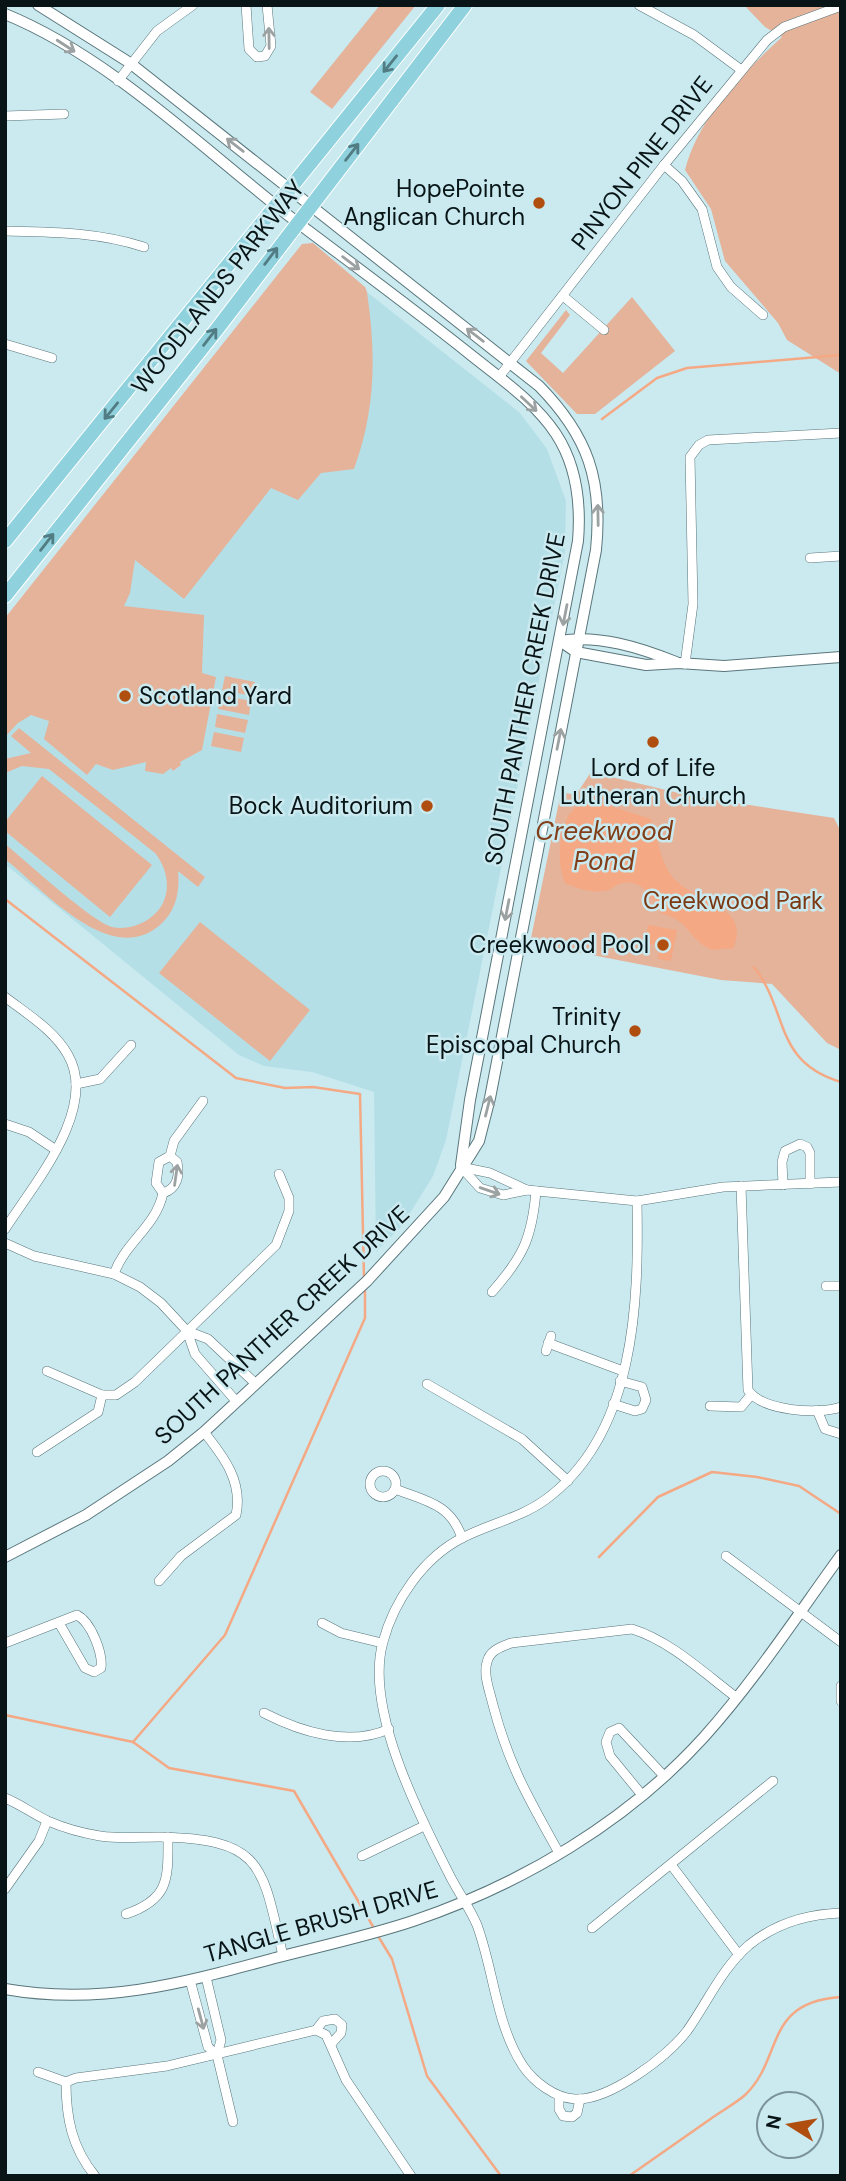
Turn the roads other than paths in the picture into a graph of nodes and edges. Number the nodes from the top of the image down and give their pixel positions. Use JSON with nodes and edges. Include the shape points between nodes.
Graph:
{"nodes":[{"id":1,"x":38,"y":5,"type":"edge"},
{"id":2,"x":193,"y":5,"type":"edge"},
{"id":3,"x":246,"y":5,"type":"edge"},
{"id":4,"x":267,"y":5,"type":"edge"},
{"id":5,"x":438,"y":5,"type":"edge"},
{"id":6,"x":465,"y":5,"type":"edge"},
{"id":7,"x":639,"y":5,"type":"edge"},
{"id":8,"x":841,"y":6,"type":"edge"},
{"id":9,"x":5,"y":14,"type":"edge"},
{"id":10,"x":130,"y":63,"type":"junction"},
{"id":11,"x":740,"y":69,"type":"junction"},
{"id":12,"x":118,"y":81,"type":"junction"},
{"id":13,"x":64,"y":114,"type":"dead end"},
{"id":14,"x":5,"y":116,"type":"edge"},
{"id":15,"x":664,"y":165,"type":"junction"},
{"id":16,"x":289,"y":187,"type":"junction"},
{"id":17,"x":275,"y":203,"type":"junction"},
{"id":18,"x":310,"y":205,"type":"junction"},
{"id":19,"x":296,"y":222,"type":"junction"},
{"id":20,"x":5,"y":231,"type":"edge"},
{"id":21,"x":144,"y":247,"type":"dead end"},
{"id":22,"x":563,"y":296,"type":"junction"},
{"id":23,"x":763,"y":315,"type":"dead end"},
{"id":24,"x":604,"y":330,"type":"dead end"},
{"id":25,"x":5,"y":344,"type":"edge"},
{"id":26,"x":52,"y":358,"type":"dead end"},
{"id":27,"x":511,"y":362,"type":"junction"},
{"id":28,"x":499,"y":377,"type":"junction"},
{"id":29,"x":841,"y":433,"type":"edge"},
{"id":30,"x":5,"y":541,"type":"edge"},
{"id":31,"x":841,"y":556,"type":"edge"},
{"id":32,"x":810,"y":558,"type":"dead end"},
{"id":33,"x":5,"y":596,"type":"edge"},
{"id":34,"x":579,"y":637,"type":"junction"},
{"id":35,"x":560,"y":641,"type":"junction"},
{"id":36,"x":576,"y":652,"type":"junction"},
{"id":37,"x":841,"y":657,"type":"edge"},
{"id":38,"x":682,"y":663,"type":"junction"},
{"id":39,"x":5,"y":997,"type":"edge"},
{"id":40,"x":131,"y":1045,"type":"dead end"},
{"id":41,"x":76,"y":1084,"type":"junction"},
{"id":42,"x":204,"y":1101,"type":"dead end"},
{"id":43,"x":5,"y":1124,"type":"edge"},
{"id":44,"x":56,"y":1150,"type":"junction"},
{"id":45,"x":170,"y":1156,"type":"junction"},
{"id":46,"x":461,"y":1167,"type":"junction"},
{"id":47,"x":279,"y":1174,"type":"dead end"},
{"id":48,"x":841,"y":1182,"type":"edge"},
{"id":49,"x":810,"y":1184,"type":"junction"},
{"id":50,"x":741,"y":1185,"type":"junction"},
{"id":51,"x":783,"y":1185,"type":"junction"},
{"id":52,"x":531,"y":1190,"type":"junction"},
{"id":53,"x":163,"y":1193,"type":"junction"},
{"id":54,"x":637,"y":1201,"type":"junction"},
{"id":55,"x":5,"y":1229,"type":"edge"},
{"id":56,"x":5,"y":1243,"type":"edge"},
{"id":57,"x":114,"y":1274,"type":"junction"},
{"id":58,"x":827,"y":1286,"type":"dead end"},
{"id":59,"x":841,"y":1286,"type":"edge"},
{"id":60,"x":492,"y":1292,"type":"dead end"},
{"id":61,"x":187,"y":1331,"type":"junction"},
{"id":62,"x":548,"y":1343,"type":"dead end"},
{"id":63,"x":623,"y":1370,"type":"junction"},
{"id":64,"x":47,"y":1371,"type":"dead end"},
{"id":65,"x":620,"y":1381,"type":"junction"},
{"id":66,"x":255,"y":1383,"type":"junction"},
{"id":67,"x":427,"y":1384,"type":"dead end"},
{"id":68,"x":102,"y":1395,"type":"junction"},
{"id":69,"x":751,"y":1395,"type":"junction"},
{"id":70,"x":236,"y":1401,"type":"junction"},
{"id":71,"x":613,"y":1404,"type":"junction"},
{"id":72,"x":710,"y":1406,"type":"dead end"},
{"id":73,"x":837,"y":1408,"type":"edge"},
{"id":74,"x":817,"y":1410,"type":"junction"},
{"id":75,"x":204,"y":1432,"type":"junction"},
{"id":76,"x":841,"y":1434,"type":"edge"},
{"id":77,"x":37,"y":1452,"type":"dead end"},
{"id":78,"x":568,"y":1480,"type":"junction"},
{"id":79,"x":396,"y":1489,"type":"dead end"},
{"id":80,"x":462,"y":1538,"type":"junction"},
{"id":81,"x":841,"y":1555,"type":"edge"},
{"id":82,"x":726,"y":1556,"type":"dead end"},
{"id":83,"x":5,"y":1557,"type":"edge"},
{"id":84,"x":159,"y":1581,"type":"dead end"},
{"id":85,"x":799,"y":1613,"type":"junction"},
{"id":86,"x":60,"y":1623,"type":"junction"},
{"id":87,"x":322,"y":1623,"type":"dead end"},
{"id":88,"x":841,"y":1642,"type":"edge"},
{"id":89,"x":5,"y":1643,"type":"edge"},
{"id":90,"x":382,"y":1643,"type":"junction"},
{"id":91,"x":841,"y":1686,"type":"edge"},
{"id":92,"x":737,"y":1698,"type":"junction"},
{"id":93,"x":841,"y":1701,"type":"edge"},
{"id":94,"x":264,"y":1713,"type":"dead end"},
{"id":95,"x":389,"y":1729,"type":"junction"},
{"id":96,"x":664,"y":1776,"type":"junction"},
{"id":97,"x":773,"y":1781,"type":"dead end"},
{"id":98,"x":642,"y":1796,"type":"junction"},
{"id":99,"x":5,"y":1798,"type":"edge"},
{"id":100,"x":47,"y":1821,"type":"junction"},
{"id":101,"x":424,"y":1826,"type":"junction"},
{"id":102,"x":168,"y":1837,"type":"junction"},
{"id":103,"x":559,"y":1853,"type":"junction"},
{"id":104,"x":362,"y":1856,"type":"dead end"},
{"id":105,"x":671,"y":1866,"type":"junction"},
{"id":106,"x":5,"y":1889,"type":"edge"},
{"id":107,"x":463,"y":1902,"type":"junction"},
{"id":108,"x":126,"y":1913,"type":"dead end"},
{"id":109,"x":841,"y":1913,"type":"edge"},
{"id":110,"x":592,"y":1928,"type":"dead end"},
{"id":111,"x":738,"y":1955,"type":"junction"},
{"id":112,"x":283,"y":1956,"type":"junction"},
{"id":113,"x":206,"y":1977,"type":"junction"},
{"id":114,"x":190,"y":1980,"type":"junction"},
{"id":115,"x":5,"y":1989,"type":"edge"},
{"id":116,"x":316,"y":2030,"type":"junction"},
{"id":117,"x":331,"y":2044,"type":"junction"},
{"id":118,"x":217,"y":2055,"type":"junction"},
{"id":119,"x":38,"y":2072,"type":"dead end"},
{"id":120,"x":66,"y":2082,"type":"junction"},
{"id":121,"x":559,"y":2096,"type":"junction"},
{"id":122,"x":576,"y":2099,"type":"junction"},
{"id":123,"x":233,"y":2122,"type":"dead end"},
{"id":124,"x":95,"y":2176,"type":"edge"},
{"id":125,"x":411,"y":2176,"type":"edge"}],
"edges":[{"from":1,"to":10,"type":"street","name":"SOUTH PANTHER CREEK DRIVE"},
{"from":2,"to":10,"type":"street","via":[[156,30]]},
{"from":3,"to":4,"type":"street","one_way":true,"via":[[249,49],[257,57],[265,56],[271,46]]},
{"from":5,"to":16,"type":"main road","name":"WOODLANDS PARKWAY","one_way":true},
{"from":18,"to":6,"type":"main road","name":"WOODLANDS PARKWAY","one_way":true},
{"from":7,"to":11,"type":"street","via":[[694,35]]},
{"from":8,"to":11,"type":"street","name":"PINYON PINE DRIVE","via":[[784,27]]},
{"from":9,"to":12,"type":"street","name":"SOUTH PANTHER CREEK DRIVE","one_way":true,"via":[[60,42]]},
{"from":10,"to":12,"type":"street"},
{"from":16,"to":10,"type":"street","name":"SOUTH PANTHER CREEK DRIVE","one_way":true},
{"from":11,"to":15,"type":"street","name":"PINYON PINE DRIVE"},
{"from":12,"to":17,"type":"street","name":"SOUTH PANTHER CREEK DRIVE"},
{"from":13,"to":14,"type":"street"},
{"from":15,"to":22,"type":"street","name":"PINYON PINE DRIVE"},
{"from":15,"to":23,"type":"street","via":[[702,209],[717,267]]},
{"from":16,"to":17,"type":"main road","name":"WOODLANDS PARKWAY"},
{"from":16,"to":18,"type":"street","name":"SOUTH PANTHER CREEK DRIVE"},
{"from":17,"to":19,"type":"street","name":"SOUTH PANTHER CREEK DRIVE"},
{"from":17,"to":30,"type":"main road","name":"WOODLANDS PARKWAY","one_way":true},
{"from":18,"to":19,"type":"main road","name":"WOODLANDS PARKWAY"},
{"from":27,"to":18,"type":"street","name":"SOUTH PANTHER CREEK DRIVE","one_way":true},
{"from":19,"to":28,"type":"street","name":"SOUTH PANTHER CREEK DRIVE","one_way":true},
{"from":33,"to":19,"type":"main road","name":"WOODLANDS PARKWAY","one_way":true},
{"from":20,"to":21,"type":"street","via":[[98,235]]},
{"from":22,"to":24,"type":"street"},
{"from":22,"to":27,"type":"street","name":"PINYON PINE DRIVE"},
{"from":25,"to":26,"type":"street"},
{"from":27,"to":28,"type":"street","name":"PINYON PINE DRIVE"},
{"from":34,"to":27,"type":"street","name":"SOUTH PANTHER CREEK DRIVE","one_way":true,"via":[[599,522],[593,471],[573,426],[547,394]]},
{"from":28,"to":35,"type":"street","name":"SOUTH PANTHER CREEK DRIVE","one_way":true,"via":[[544,418],[568,454],[575,478],[580,521]]},
{"from":29,"to":38,"type":"street","via":[[708,440],[690,457],[693,604]]},
{"from":31,"to":32,"type":"street"},
{"from":34,"to":35,"type":"street"},
{"from":34,"to":36,"type":"street","name":"SOUTH PANTHER CREEK DRIVE"},
{"from":34,"to":38,"type":"street"},
{"from":35,"to":36,"type":"street"},
{"from":35,"to":46,"type":"street","name":"SOUTH PANTHER CREEK DRIVE","one_way":true,"via":[[472,1086]]},
{"from":36,"to":38,"type":"street","via":[[646,665]]},
{"from":46,"to":36,"type":"street","name":"SOUTH PANTHER CREEK DRIVE","one_way":true,"via":[[479,1141],[491,1098]]},
{"from":37,"to":38,"type":"street","via":[[733,666]]},
{"from":39,"to":41,"type":"street","via":[[45,1027],[65,1050]]},
{"from":40,"to":41,"type":"street","via":[[100,1079]]},
{"from":41,"to":44,"type":"street","via":[[72,1116]]},
{"from":42,"to":45,"type":"street","via":[[174,1141]]},
{"from":43,"to":44,"type":"street","via":[[29,1132]]},
{"from":44,"to":55,"type":"street"},
{"from":45,"to":53,"type":"street","via":[[159,1162],[157,1171],[156,1183]]},
{"from":53,"to":45,"type":"street","one_way":true,"via":[[177,1181],[177,1163]]},
{"from":46,"to":52,"type":"street"},
{"from":46,"to":52,"type":"street","one_way":true,"via":[[480,1188],[503,1195]]},
{"from":46,"to":66,"type":"street","name":"SOUTH PANTHER CREEK DRIVE","via":[[436,1209]]},
{"from":47,"to":61,"type":"street","via":[[289,1198],[283,1234],[264,1260]]},
{"from":48,"to":49,"type":"street"},
{"from":49,"to":51,"type":"street"},
{"from":49,"to":51,"type":"street","via":[[810,1153],[800,1144],[785,1151]]},
{"from":50,"to":51,"type":"street"},
{"from":50,"to":54,"type":"street"},
{"from":50,"to":69,"type":"street","via":[[745,1377]]},
{"from":52,"to":54,"type":"street"},
{"from":52,"to":60,"type":"street","via":[[533,1222],[527,1246]]},
{"from":53,"to":57,"type":"street","via":[[157,1213],[128,1247]]},
{"from":54,"to":63,"type":"street","via":[[636,1297]]},
{"from":56,"to":57,"type":"street","via":[[34,1256]]},
{"from":57,"to":61,"type":"street","via":[[161,1303]]},
{"from":58,"to":59,"type":"street"},
{"from":61,"to":66,"type":"street","via":[[208,1339]]},
{"from":61,"to":68,"type":"street","via":[[135,1382],[116,1395]]},
{"from":61,"to":70,"type":"street","via":[[195,1354]]},
{"from":62,"to":63,"type":"street"},
{"from":63,"to":65,"type":"street"},
{"from":64,"to":68,"type":"street"},
{"from":65,"to":71,"type":"street"},
{"from":65,"to":71,"type":"street","via":[[642,1387],[646,1400],[642,1409],[635,1411]]},
{"from":66,"to":70,"type":"street","name":"SOUTH PANTHER CREEK DRIVE"},
{"from":67,"to":78,"type":"street","via":[[523,1439]]},
{"from":68,"to":77,"type":"street","via":[[98,1412]]},
{"from":69,"to":72,"type":"street","via":[[741,1407]]},
{"from":69,"to":74,"type":"street","via":[[772,1406]]},
{"from":70,"to":75,"type":"street","name":"SOUTH PANTHER CREEK DRIVE"},
{"from":71,"to":78,"type":"street","via":[[590,1453]]},
{"from":73,"to":74,"type":"street"},
{"from":74,"to":76,"type":"street","via":[[825,1429]]},
{"from":75,"to":83,"type":"street","name":"SOUTH PANTHER CREEK DRIVE","via":[[101,1506]]},
{"from":75,"to":84,"type":"street","via":[[235,1482],[240,1497],[236,1515],[181,1556]]},
{"from":78,"to":80,"type":"street","via":[[531,1509]]},
{"from":79,"to":80,"type":"street","via":[[449,1511]]},
{"from":80,"to":90,"type":"street","via":[[432,1560],[408,1588]]},
{"from":81,"to":85,"type":"street","name":"TANGLE BRUSH DRIVE"},
{"from":82,"to":85,"type":"street"},
{"from":85,"to":88,"type":"street"},
{"from":85,"to":92,"type":"street","name":"TANGLE BRUSH DRIVE"},
{"from":86,"to":86,"type":"street","via":[[85,1668],[94,1672],[101,1668],[102,1658],[84,1619],[77,1615]]},
{"from":86,"to":89,"type":"street"},
{"from":87,"to":90,"type":"street"},
{"from":90,"to":95,"type":"street","via":[[380,1677]]},
{"from":91,"to":93,"type":"street"},
{"from":92,"to":96,"type":"street","name":"TANGLE BRUSH DRIVE"},
{"from":92,"to":103,"type":"street","via":[[668,1647],[632,1629],[511,1643],[493,1651],[486,1663],[487,1679],[509,1759]]},
{"from":94,"to":95,"type":"street","via":[[283,1723],[348,1738],[361,1739]]},
{"from":95,"to":101,"type":"street"},
{"from":96,"to":98,"type":"street","name":"TANGLE BRUSH DRIVE"},
{"from":96,"to":98,"type":"street","via":[[619,1728],[610,1732],[606,1742],[610,1756]]},
{"from":97,"to":105,"type":"street"},
{"from":98,"to":103,"type":"street","name":"TANGLE BRUSH DRIVE"},
{"from":99,"to":100,"type":"street"},
{"from":100,"to":102,"type":"street","via":[[100,1836]]},
{"from":100,"to":106,"type":"street","via":[[39,1841]]},
{"from":101,"to":104,"type":"street"},
{"from":101,"to":107,"type":"street"},
{"from":102,"to":108,"type":"street","via":[[167,1878],[159,1896]]},
{"from":102,"to":112,"type":"street","via":[[217,1843],[251,1859],[265,1882]]},
{"from":103,"to":107,"type":"street","name":"TANGLE BRUSH DRIVE"},
{"from":105,"to":110,"type":"street"},
{"from":105,"to":111,"type":"street"},
{"from":107,"to":112,"type":"street","name":"TANGLE BRUSH DRIVE","via":[[377,1932]]},
{"from":107,"to":121,"type":"street","via":[[475,1920],[511,2042],[529,2073]]},
{"from":109,"to":111,"type":"street","via":[[788,1924]]},
{"from":111,"to":122,"type":"street","via":[[684,2035],[609,2092]]},
{"from":112,"to":113,"type":"street","name":"TANGLE BRUSH DRIVE"},
{"from":113,"to":114,"type":"street","name":"TANGLE BRUSH DRIVE"},
{"from":113,"to":118,"type":"street","via":[[220,2040]]},
{"from":114,"to":115,"type":"street","name":"TANGLE BRUSH DRIVE","via":[[74,1997]]},
{"from":114,"to":118,"type":"street","one_way":true,"via":[[208,2047]]},
{"from":116,"to":117,"type":"street"},
{"from":116,"to":117,"type":"street","via":[[323,2021],[335,2019],[342,2025]]},
{"from":116,"to":118,"type":"street"},
{"from":117,"to":125,"type":"street","via":[[346,2080]]},
{"from":118,"to":120,"type":"street"},
{"from":118,"to":123,"type":"street"},
{"from":119,"to":120,"type":"street"},
{"from":120,"to":124,"type":"street","via":[[69,2127]]},
{"from":121,"to":122,"type":"street"},
{"from":121,"to":122,"type":"street","via":[[559,2109],[568,2116],[577,2113]]}]}
